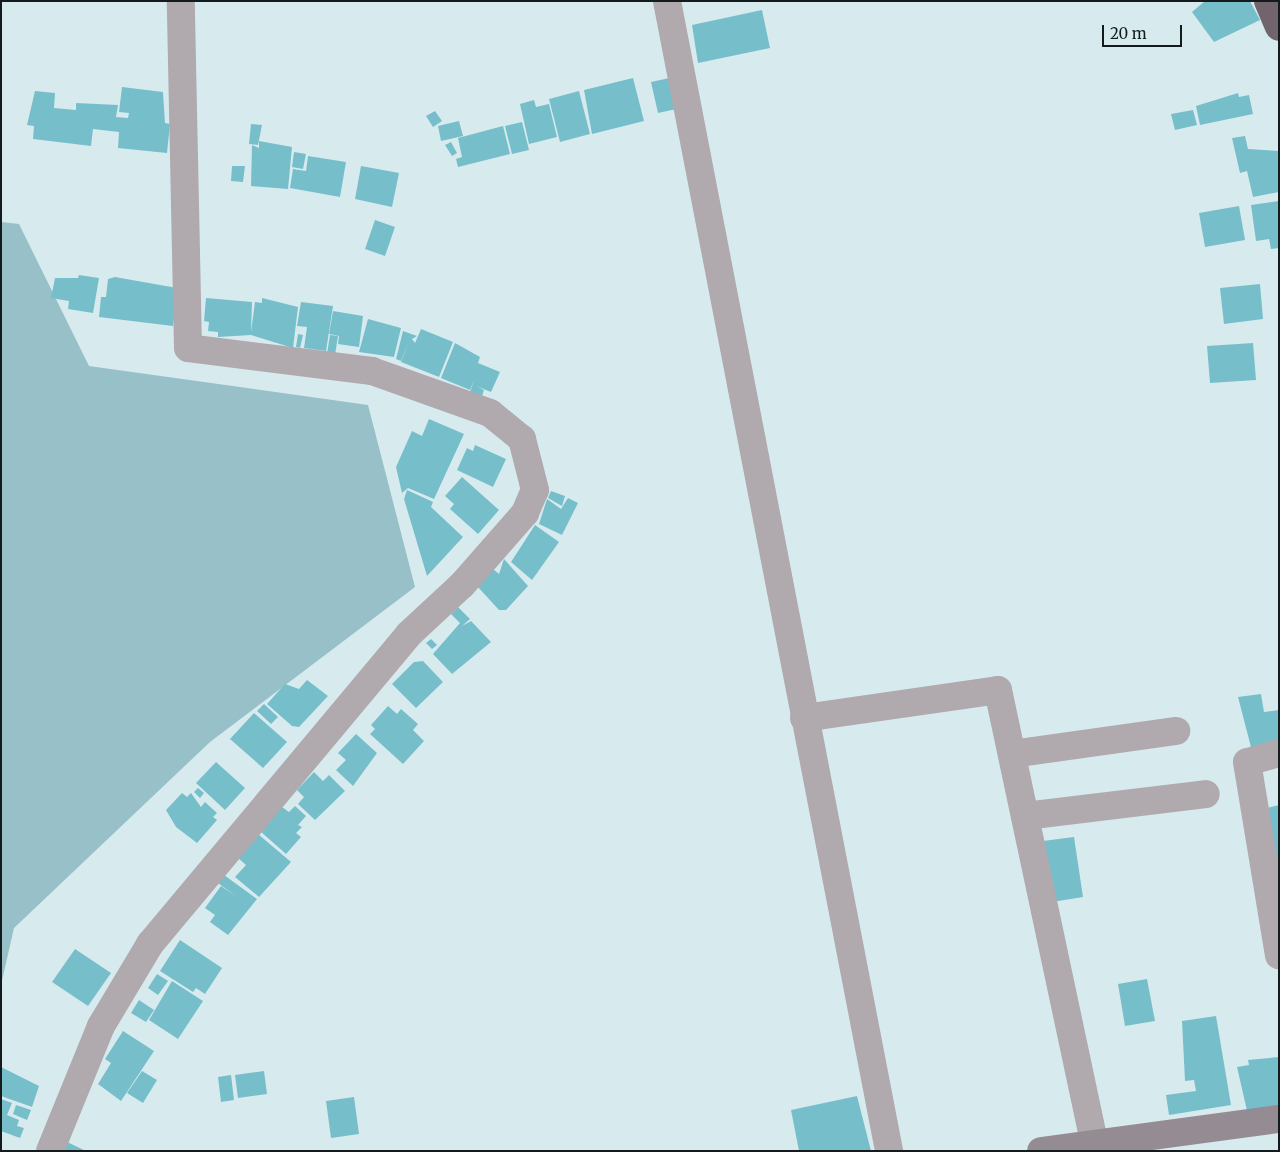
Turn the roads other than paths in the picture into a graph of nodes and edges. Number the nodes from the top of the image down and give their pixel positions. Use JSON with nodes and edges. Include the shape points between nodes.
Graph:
{"nodes":[{"id":1,"x":181,"y":1,"type":"edge"},
{"id":2,"x":668,"y":1,"type":"edge"},
{"id":3,"x":1268,"y":1,"type":"edge"},
{"id":4,"x":1279,"y":27,"type":"edge"},
{"id":5,"x":804,"y":718,"type":"junction"},
{"id":6,"x":1176,"y":731,"type":"dead end"},
{"id":7,"x":1279,"y":753,"type":"edge"},
{"id":8,"x":1012,"y":754,"type":"junction"},
{"id":9,"x":1206,"y":794,"type":"dead end"},
{"id":10,"x":1025,"y":816,"type":"junction"},
{"id":11,"x":1279,"y":955,"type":"edge"},
{"id":12,"x":1279,"y":1119,"type":"edge"},
{"id":13,"x":1103,"y":1144,"type":"edge"},
{"id":14,"x":50,"y":1151,"type":"edge"},
{"id":15,"x":889,"y":1151,"type":"edge"},
{"id":16,"x":1041,"y":1151,"type":"edge"}],
"edges":[{"from":1,"to":14,"type":"street","via":[[188,348],[372,371],[490,413],[522,439],[535,490],[524,513],[462,585],[409,634],[150,944],[102,1026]]},
{"from":2,"to":5,"type":"street"},
{"from":3,"to":4,"type":"highway"},
{"from":5,"to":8,"type":"street","via":[[998,690]]},
{"from":5,"to":15,"type":"street"},
{"from":6,"to":8,"type":"street"},
{"from":7,"to":11,"type":"street","via":[[1246,762]]},
{"from":8,"to":10,"type":"street"},
{"from":9,"to":10,"type":"street"},
{"from":10,"to":13,"type":"street"},
{"from":12,"to":13,"type":"street"},
{"from":13,"to":16,"type":"street"}]}
